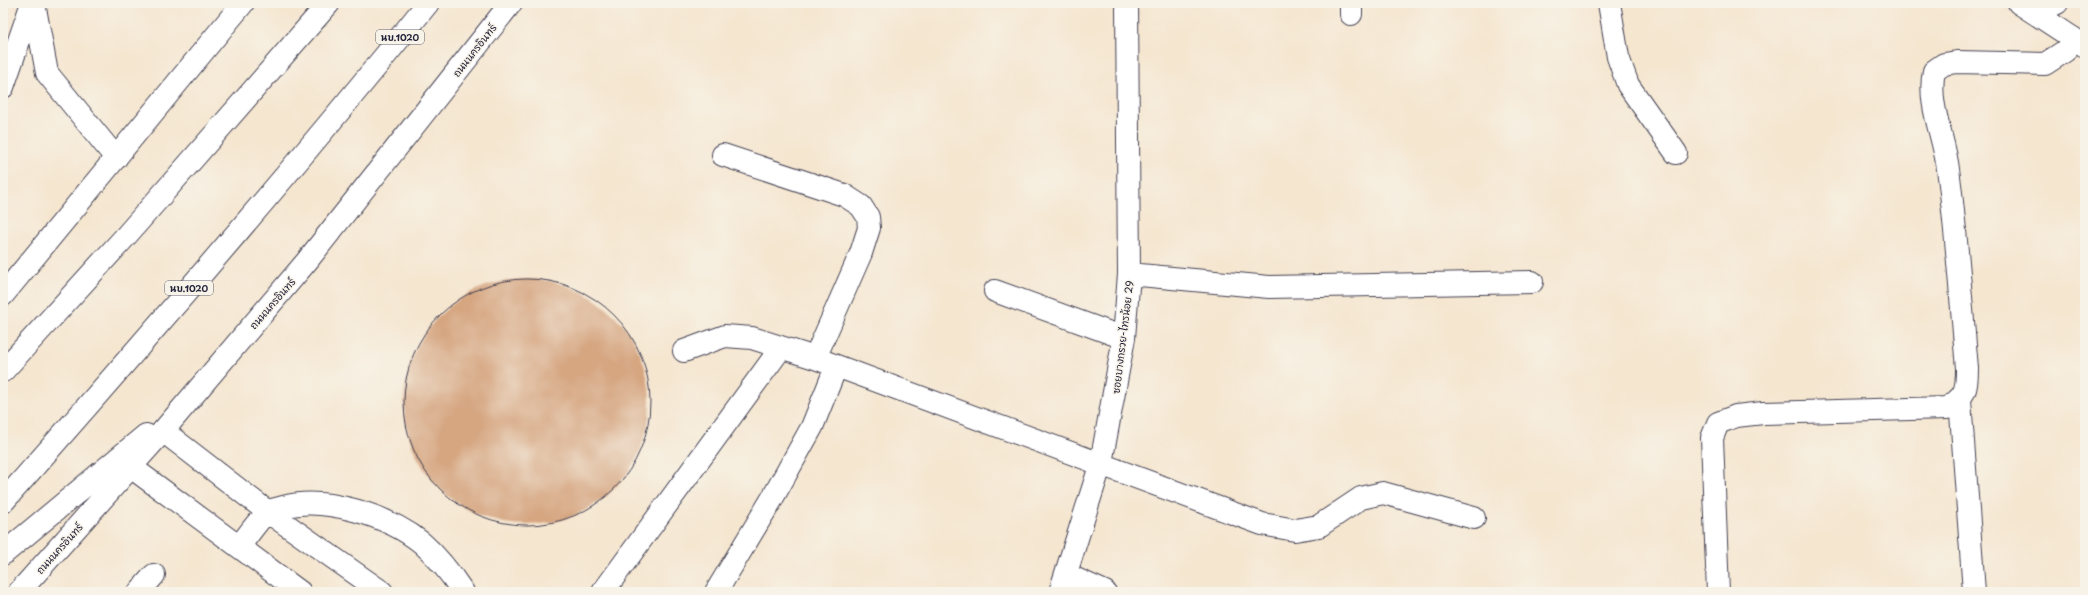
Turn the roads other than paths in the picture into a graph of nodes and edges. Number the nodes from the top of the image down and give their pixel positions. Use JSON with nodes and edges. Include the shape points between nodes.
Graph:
{"nodes":[{"id":1,"x":33,"y":3,"type":"edge"},
{"id":2,"x":243,"y":3,"type":"edge"},
{"id":3,"x":329,"y":3,"type":"edge"},
{"id":4,"x":428,"y":3,"type":"edge"},
{"id":5,"x":511,"y":3,"type":"edge"},
{"id":6,"x":1127,"y":3,"type":"edge"},
{"id":7,"x":1609,"y":3,"type":"edge"},
{"id":8,"x":2057,"y":3,"type":"edge"},
{"id":9,"x":2025,"y":7,"type":"edge"},
{"id":10,"x":2079,"y":43,"type":"edge"},
{"id":11,"x":3,"y":87,"type":"edge"},
{"id":12,"x":1676,"y":153,"type":"dead end"},
{"id":13,"x":723,"y":154,"type":"dead end"},
{"id":14,"x":116,"y":158,"type":"junction"},
{"id":15,"x":1129,"y":274,"type":"junction"},
{"id":16,"x":1532,"y":282,"type":"dead end"},
{"id":17,"x":995,"y":291,"type":"dead end"},
{"id":18,"x":3,"y":294,"type":"edge"},
{"id":19,"x":1124,"y":338,"type":"junction"},
{"id":20,"x":781,"y":348,"type":"junction"},
{"id":21,"x":684,"y":352,"type":"dead end"},
{"id":22,"x":815,"y":358,"type":"junction"},
{"id":23,"x":836,"y":367,"type":"junction"},
{"id":24,"x":3,"y":371,"type":"edge"},
{"id":25,"x":189,"y":400,"type":"junction"},
{"id":26,"x":1960,"y":400,"type":"junction"},
{"id":27,"x":163,"y":431,"type":"junction"},
{"id":28,"x":1101,"y":463,"type":"junction"},
{"id":29,"x":132,"y":467,"type":"junction"},
{"id":30,"x":3,"y":502,"type":"edge"},
{"id":31,"x":268,"y":512,"type":"junction"},
{"id":32,"x":1474,"y":518,"type":"dead end"},
{"id":33,"x":239,"y":546,"type":"junction"},
{"id":34,"x":3,"y":554,"type":"edge"},
{"id":35,"x":154,"y":575,"type":"dead end"},
{"id":36,"x":1063,"y":584,"type":"edge"},
{"id":37,"x":19,"y":592,"type":"edge"},
{"id":38,"x":139,"y":592,"type":"edge"},
{"id":39,"x":300,"y":592,"type":"edge"},
{"id":40,"x":382,"y":592,"type":"edge"},
{"id":41,"x":463,"y":592,"type":"edge"},
{"id":42,"x":603,"y":592,"type":"edge"},
{"id":43,"x":716,"y":592,"type":"edge"},
{"id":44,"x":1105,"y":592,"type":"edge"},
{"id":45,"x":1718,"y":592,"type":"edge"},
{"id":46,"x":1974,"y":592,"type":"edge"}],
"edges":[{"from":1,"to":11,"type":"main road"},
{"from":1,"to":14,"type":"main road","via":[[47,73]]},
{"from":2,"to":14,"type":"main road"},
{"from":3,"to":24,"type":"main road","via":[[125,238]]},
{"from":4,"to":30,"type":"main road","number":"นบ.1020","via":[[122,367]]},
{"from":5,"to":25,"type":"main road","name":"ถนนนครอินทร์","via":[[307,261]]},
{"from":6,"to":15,"type":"main road","name":"ซอยบางกรวย-ไทรน้อย 29"},
{"from":7,"to":12,"type":"main road","via":[[1618,57],[1628,85]]},
{"from":8,"to":9,"type":"main road","via":[[2049,7]]},
{"from":9,"to":10,"type":"main road"},
{"from":10,"to":26,"type":"main road","via":[[2045,64],[1957,62],[1944,64],[1934,71],[1931,85],[1953,204],[1967,368],[1967,387]]},
{"from":13,"to":22,"type":"main road","via":[[844,195],[861,206],[868,217],[869,228],[860,253]]},
{"from":14,"to":18,"type":"main road"},
{"from":15,"to":16,"type":"main road","via":[[1269,287]]},
{"from":15,"to":19,"type":"main road","name":"ซอยบางกรวย-ไทรน้อย 29"},
{"from":17,"to":19,"type":"main road"},
{"from":19,"to":28,"type":"main road","name":"ซอยบางกรวย-ไทรน้อย 29"},
{"from":20,"to":21,"type":"main road","via":[[752,338],[725,336]]},
{"from":20,"to":22,"type":"main road"},
{"from":20,"to":42,"type":"main road"},
{"from":22,"to":23,"type":"main road"},
{"from":23,"to":28,"type":"main road"},
{"from":23,"to":43,"type":"main road","via":[[812,427],[772,500]]},
{"from":25,"to":27,"type":"main road","name":"ถนนนครอินทร์"},
{"from":25,"to":34,"type":"main road"},
{"from":26,"to":45,"type":"main road","via":[[1947,408],[1763,414],[1736,416],[1718,423],[1712,438]]},
{"from":26,"to":46,"type":"main road"},
{"from":27,"to":29,"type":"main road","name":"ถนนนครอินทร์"},
{"from":27,"to":31,"type":"main road"},
{"from":28,"to":32,"type":"main road","via":[[1262,524],[1295,530],[1319,526],[1361,498],[1383,493]]},
{"from":28,"to":36,"type":"main road","name":"ซอยบางกรวย-ไทรน้อย 29"},
{"from":29,"to":33,"type":"main road"},
{"from":29,"to":37,"type":"main road","name":"ถนนนครอินทร์"},
{"from":31,"to":33,"type":"main road"},
{"from":31,"to":40,"type":"main road"},
{"from":31,"to":41,"type":"main road","via":[[296,503],[321,503],[354,509],[393,526],[422,543],[451,573]]},
{"from":33,"to":39,"type":"main road"},
{"from":35,"to":38,"type":"main road"},
{"from":36,"to":44,"type":"main road"}]}
